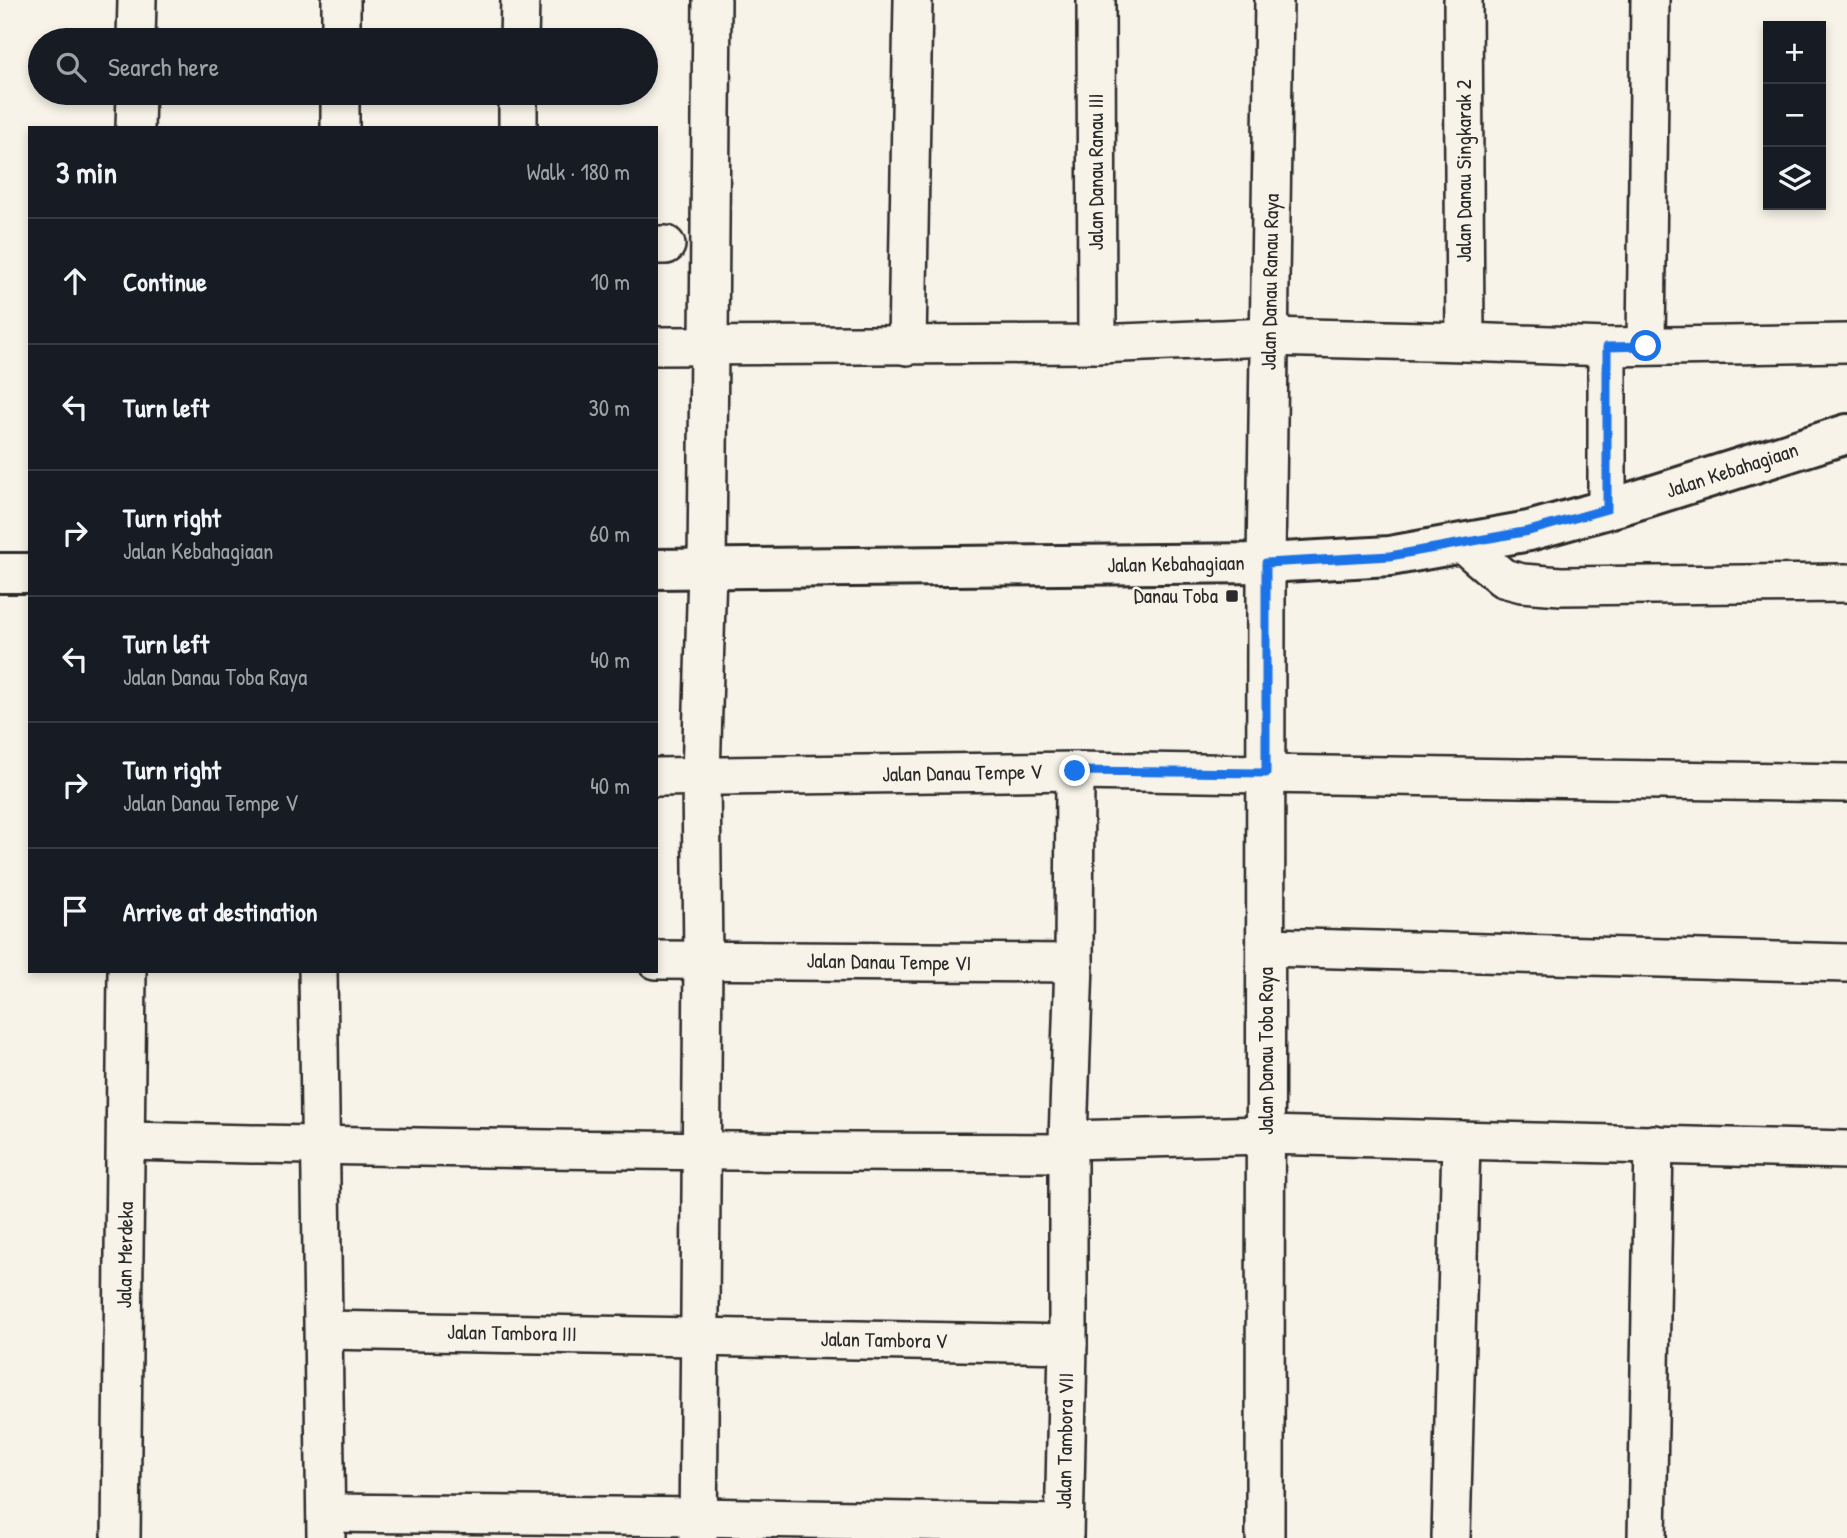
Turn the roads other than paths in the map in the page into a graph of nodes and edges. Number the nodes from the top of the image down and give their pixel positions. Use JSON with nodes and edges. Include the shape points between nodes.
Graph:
{"nodes":[{"id":1,"x":137,"y":0,"type":"edge"},
{"id":2,"x":341,"y":0,"type":"edge"},
{"id":3,"x":520,"y":0,"type":"edge"},
{"id":4,"x":712,"y":0,"type":"edge"},
{"id":5,"x":913,"y":0,"type":"edge"},
{"id":6,"x":1096,"y":0,"type":"edge"},
{"id":7,"x":1274,"y":0,"type":"edge"},
{"id":8,"x":1463,"y":0,"type":"edge"},
{"id":9,"x":1650,"y":0,"type":"edge"},
{"id":10,"x":136,"y":28,"type":"edge"},
{"id":11,"x":341,"y":28,"type":"edge"},
{"id":12,"x":519,"y":28,"type":"edge"},
{"id":13,"x":136,"y":105,"type":"edge"},
{"id":14,"x":340,"y":105,"type":"edge"},
{"id":15,"x":518,"y":105,"type":"edge"},
{"id":16,"x":135,"y":126,"type":"edge"},
{"id":17,"x":340,"y":126,"type":"edge"},
{"id":18,"x":518,"y":126,"type":"edge"},
{"id":19,"x":1269,"y":337,"type":"junction"},
{"id":20,"x":1465,"y":342,"type":"junction"},
{"id":21,"x":1847,"y":343,"type":"edge"},
{"id":22,"x":1097,"y":344,"type":"junction"},
{"id":23,"x":708,"y":345,"type":"junction"},
{"id":24,"x":658,"y":346,"type":"edge"},
{"id":25,"x":907,"y":346,"type":"junction"},
{"id":26,"x":1646,"y":346,"type":"junction"},
{"id":27,"x":1607,"y":347,"type":"junction"},
{"id":28,"x":1847,"y":434,"type":"edge"},
{"id":29,"x":1607,"y":509,"type":"junction"},
{"id":30,"x":1462,"y":543,"type":"junction"},
{"id":31,"x":1266,"y":563,"type":"junction"},
{"id":32,"x":658,"y":569,"type":"edge"},
{"id":33,"x":706,"y":569,"type":"junction"},
{"id":34,"x":0,"y":573,"type":"edge"},
{"id":35,"x":28,"y":573,"type":"edge"},
{"id":36,"x":1847,"y":583,"type":"edge"},
{"id":37,"x":1075,"y":771,"type":"junction"},
{"id":38,"x":1266,"y":773,"type":"junction"},
{"id":39,"x":658,"y":777,"type":"edge"},
{"id":40,"x":701,"y":777,"type":"junction"},
{"id":41,"x":1847,"y":783,"type":"edge"},
{"id":42,"x":1266,"y":947,"type":"junction"},
{"id":43,"x":658,"y":960,"type":"edge"},
{"id":44,"x":703,"y":960,"type":"junction"},
{"id":45,"x":1074,"y":963,"type":"junction"},
{"id":46,"x":1847,"y":963,"type":"edge"},
{"id":47,"x":127,"y":973,"type":"edge"},
{"id":48,"x":318,"y":973,"type":"edge"},
{"id":49,"x":1265,"y":1135,"type":"junction"},
{"id":50,"x":1461,"y":1140,"type":"junction"},
{"id":51,"x":126,"y":1141,"type":"junction"},
{"id":52,"x":1654,"y":1144,"type":"junction"},
{"id":53,"x":321,"y":1146,"type":"junction"},
{"id":54,"x":1068,"y":1147,"type":"junction"},
{"id":55,"x":1847,"y":1150,"type":"edge"},
{"id":56,"x":701,"y":1152,"type":"junction"},
{"id":57,"x":324,"y":1330,"type":"junction"},
{"id":58,"x":700,"y":1336,"type":"junction"},
{"id":59,"x":1068,"y":1344,"type":"junction"},
{"id":60,"x":326,"y":1526,"type":"edge"},
{"id":61,"x":698,"y":1527,"type":"edge"},
{"id":62,"x":1063,"y":1531,"type":"edge"},
{"id":63,"x":121,"y":1538,"type":"edge"},
{"id":64,"x":1265,"y":1538,"type":"edge"},
{"id":65,"x":1451,"y":1538,"type":"edge"},
{"id":66,"x":1647,"y":1538,"type":"edge"}],
"edges":[{"from":1,"to":10,"type":"street"},
{"from":2,"to":11,"type":"street"},
{"from":3,"to":12,"type":"street"},
{"from":4,"to":23,"type":"street"},
{"from":5,"to":25,"type":"street"},
{"from":6,"to":22,"type":"street","name":"Jalan Danau Ranau III"},
{"from":7,"to":19,"type":"street","name":"Jalan Danau Ranau Raya"},
{"from":8,"to":20,"type":"street","name":"Jalan Danau Singkarak 2"},
{"from":9,"to":26,"type":"street"},
{"from":13,"to":16,"type":"street"},
{"from":14,"to":17,"type":"street"},
{"from":15,"to":18,"type":"street"},
{"from":19,"to":20,"type":"street"},
{"from":19,"to":22,"type":"street"},
{"from":19,"to":31,"type":"street","name":"Jalan Danau Ranau Raya"},
{"from":20,"to":27,"type":"street"},
{"from":21,"to":26,"type":"street"},
{"from":22,"to":25,"type":"street"},
{"from":23,"to":24,"type":"street"},
{"from":23,"to":25,"type":"street"},
{"from":23,"to":33,"type":"street"},
{"from":26,"to":27,"type":"street"},
{"from":27,"to":29,"type":"street"},
{"from":28,"to":29,"type":"street","name":"Jalan Kebahagiaan"},
{"from":29,"to":30,"type":"street","name":"Jalan Kebahagiaan","via":[[1529,531]]},
{"from":30,"to":31,"type":"street","name":"Jalan Kebahagiaan","via":[[1390,556]]},
{"from":30,"to":36,"type":"street","via":[[1503,578],[1522,583]]},
{"from":31,"to":33,"type":"street","name":"Jalan Kebahagiaan"},
{"from":31,"to":38,"type":"street","name":"Jalan Danau Toba Raya"},
{"from":32,"to":33,"type":"street","name":"Jalan Kebahagiaan"},
{"from":33,"to":40,"type":"street"},
{"from":34,"to":35,"type":"street"},
{"from":37,"to":38,"type":"street","name":"Jalan Danau Tempe V"},
{"from":37,"to":40,"type":"street","name":"Jalan Danau Tempe V"},
{"from":37,"to":45,"type":"street","name":"Jalan Tambora VII"},
{"from":38,"to":41,"type":"street","name":"Jalan Danau Tempe V"},
{"from":38,"to":42,"type":"street","name":"Jalan Danau Toba Raya"},
{"from":39,"to":40,"type":"street","name":"Jalan Danau Tempe V"},
{"from":40,"to":44,"type":"street"},
{"from":42,"to":46,"type":"street"},
{"from":42,"to":49,"type":"street","name":"Jalan Danau Toba Raya"},
{"from":43,"to":44,"type":"street","name":"Jalan Danau Tempe VI"},
{"from":44,"to":45,"type":"street","name":"Jalan Danau Tempe VI"},
{"from":44,"to":56,"type":"street"},
{"from":45,"to":54,"type":"street","name":"Jalan Tambora VII"},
{"from":47,"to":51,"type":"street","name":"Jalan Merdeka"},
{"from":48,"to":53,"type":"street"},
{"from":49,"to":50,"type":"street"},
{"from":49,"to":54,"type":"street"},
{"from":49,"to":64,"type":"street","name":"Jalan Danau Toba Raya"},
{"from":50,"to":52,"type":"street"},
{"from":50,"to":65,"type":"street"},
{"from":51,"to":53,"type":"street"},
{"from":51,"to":63,"type":"street","name":"Jalan Merdeka"},
{"from":52,"to":55,"type":"street"},
{"from":52,"to":66,"type":"street"},
{"from":53,"to":56,"type":"street"},
{"from":53,"to":57,"type":"street"},
{"from":54,"to":56,"type":"street"},
{"from":54,"to":59,"type":"street","name":"Jalan Tambora VII"},
{"from":56,"to":58,"type":"street"},
{"from":57,"to":58,"type":"street","name":"Jalan Tambora III"},
{"from":57,"to":60,"type":"street"},
{"from":58,"to":59,"type":"street","name":"Jalan Tambora V"},
{"from":58,"to":61,"type":"street"},
{"from":59,"to":62,"type":"street","name":"Jalan Tambora VII"},
{"from":60,"to":61,"type":"street"},
{"from":61,"to":62,"type":"street"}]}
